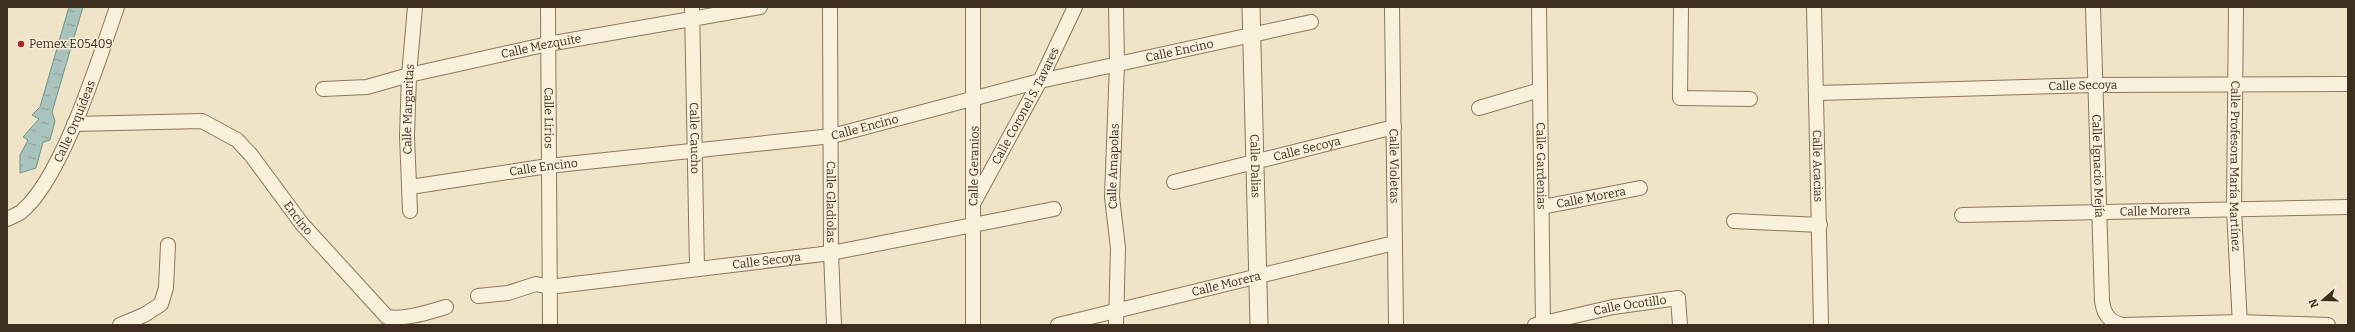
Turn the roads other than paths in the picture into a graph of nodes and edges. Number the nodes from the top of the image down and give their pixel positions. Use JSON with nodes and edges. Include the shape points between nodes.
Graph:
{"nodes":[{"id":1,"x":117,"y":7,"type":"edge"},
{"id":2,"x":415,"y":7,"type":"edge"},
{"id":3,"x":548,"y":7,"type":"edge"},
{"id":4,"x":760,"y":7,"type":"edge"},
{"id":5,"x":830,"y":7,"type":"edge"},
{"id":6,"x":973,"y":7,"type":"edge"},
{"id":7,"x":1075,"y":7,"type":"edge"},
{"id":8,"x":1116,"y":7,"type":"edge"},
{"id":9,"x":1251,"y":7,"type":"edge"},
{"id":10,"x":1392,"y":7,"type":"edge"},
{"id":11,"x":1539,"y":7,"type":"edge"},
{"id":12,"x":1681,"y":7,"type":"edge"},
{"id":13,"x":1814,"y":7,"type":"edge"},
{"id":14,"x":2093,"y":7,"type":"edge"},
{"id":15,"x":2236,"y":7,"type":"edge"},
{"id":16,"x":692,"y":13,"type":"edge"},
{"id":17,"x":1311,"y":22,"type":"dead end"},
{"id":18,"x":1252,"y":35,"type":"junction"},
{"id":19,"x":548,"y":44,"type":"junction"},
{"id":20,"x":1117,"y":63,"type":"junction"},
{"id":21,"x":409,"y":75,"type":"junction"},
{"id":22,"x":1040,"y":81,"type":"junction"},
{"id":23,"x":2235,"y":84,"type":"junction"},
{"id":24,"x":2348,"y":84,"type":"edge"},
{"id":25,"x":2095,"y":85,"type":"junction"},
{"id":26,"x":323,"y":88,"type":"dead end"},
{"id":27,"x":1540,"y":90,"type":"junction"},
{"id":28,"x":1818,"y":92,"type":"junction"},
{"id":29,"x":974,"y":98,"type":"junction"},
{"id":30,"x":1750,"y":99,"type":"dead end"},
{"id":31,"x":1479,"y":108,"type":"dead end"},
{"id":32,"x":74,"y":124,"type":"junction"},
{"id":33,"x":1394,"y":127,"type":"junction"},
{"id":34,"x":832,"y":136,"type":"junction"},
{"id":35,"x":694,"y":150,"type":"junction"},
{"id":36,"x":1254,"y":161,"type":"junction"},
{"id":37,"x":548,"y":166,"type":"junction"},
{"id":38,"x":1174,"y":182,"type":"dead end"},
{"id":39,"x":410,"y":187,"type":"junction"},
{"id":40,"x":1640,"y":188,"type":"dead end"},
{"id":41,"x":973,"y":204,"type":"junction"},
{"id":42,"x":1542,"y":207,"type":"junction"},
{"id":43,"x":2348,"y":207,"type":"edge"},
{"id":44,"x":1054,"y":209,"type":"dead end"},
{"id":45,"x":410,"y":210,"type":"dead end"},
{"id":46,"x":2234,"y":210,"type":"junction"},
{"id":47,"x":2098,"y":212,"type":"junction"},
{"id":48,"x":1962,"y":215,"type":"dead end"},
{"id":49,"x":7,"y":219,"type":"edge"},
{"id":50,"x":1734,"y":221,"type":"dead end"},
{"id":51,"x":1820,"y":225,"type":"junction"},
{"id":52,"x":973,"y":227,"type":"junction"},
{"id":53,"x":168,"y":244,"type":"dead end"},
{"id":54,"x":1394,"y":244,"type":"junction"},
{"id":55,"x":831,"y":253,"type":"junction"},
{"id":56,"x":697,"y":269,"type":"junction"},
{"id":57,"x":1259,"y":276,"type":"junction"},
{"id":58,"x":549,"y":287,"type":"junction"},
{"id":59,"x":478,"y":296,"type":"dead end"},
{"id":60,"x":446,"y":307,"type":"dead end"},
{"id":61,"x":1116,"y":311,"type":"junction"},
{"id":62,"x":418,"y":320,"type":"edge"},
{"id":63,"x":2240,"y":323,"type":"edge"},
{"id":64,"x":1540,"y":324,"type":"edge"},
{"id":65,"x":120,"y":325,"type":"edge"},
{"id":66,"x":550,"y":325,"type":"edge"},
{"id":67,"x":834,"y":325,"type":"edge"},
{"id":68,"x":973,"y":325,"type":"edge"},
{"id":69,"x":1058,"y":325,"type":"edge"},
{"id":70,"x":1116,"y":325,"type":"edge"},
{"id":71,"x":1259,"y":325,"type":"edge"},
{"id":72,"x":1396,"y":325,"type":"edge"},
{"id":73,"x":1680,"y":325,"type":"edge"},
{"id":74,"x":1821,"y":325,"type":"edge"},
{"id":75,"x":2328,"y":325,"type":"edge"}],
"edges":[{"from":1,"to":32,"type":"street","name":"Calle Orquídeas"},
{"from":2,"to":21,"type":"street","name":"Calle Margaritas"},
{"from":3,"to":19,"type":"street","name":"Calle Lirios"},
{"from":4,"to":16,"type":"street","name":"Calle Mezquite"},
{"from":5,"to":34,"type":"street","name":"Calle Gladiolas"},
{"from":6,"to":29,"type":"street","name":"Calle Geranios"},
{"from":7,"to":22,"type":"street","name":"Calle Coronel S. Tavares"},
{"from":8,"to":20,"type":"street","name":"Calle Amapolas"},
{"from":9,"to":18,"type":"street","name":"Calle Dalias"},
{"from":10,"to":33,"type":"street","name":"Calle Violetas"},
{"from":11,"to":27,"type":"street","name":"Calle Gardenias"},
{"from":12,"to":30,"type":"street","via":[[1680,98]]},
{"from":13,"to":28,"type":"street","name":"Calle Acacias"},
{"from":14,"to":25,"type":"street","name":"Calle Ignacio Mejía"},
{"from":15,"to":23,"type":"street","name":"Calle Profesora María Martínez"},
{"from":16,"to":19,"type":"street","name":"Calle Mezquite"},
{"from":16,"to":35,"type":"street","name":"Calle Caucho"},
{"from":17,"to":18,"type":"street","name":"Calle Encino"},
{"from":18,"to":20,"type":"street","name":"Calle Encino"},
{"from":18,"to":36,"type":"street","name":"Calle Dalias"},
{"from":19,"to":21,"type":"street","name":"Calle Mezquite"},
{"from":19,"to":37,"type":"street","name":"Calle Lirios"},
{"from":20,"to":22,"type":"street","name":"Calle Encino"},
{"from":20,"to":61,"type":"street","name":"Calle Amapolas","via":[[1112,197],[1118,248]]},
{"from":21,"to":26,"type":"street","name":"Calle Mezquite","via":[[367,86]]},
{"from":21,"to":39,"type":"street","name":"Calle Margaritas","via":[[407,136]]},
{"from":22,"to":29,"type":"street","name":"Calle Encino"},
{"from":22,"to":41,"type":"street","name":"Calle Coronel S. Tavares"},
{"from":23,"to":24,"type":"street","name":"Calle Secoya"},
{"from":23,"to":25,"type":"street","name":"Calle Secoya"},
{"from":23,"to":46,"type":"street","name":"Calle Profesora María Martínez"},
{"from":25,"to":28,"type":"street","name":"Calle Secoya"},
{"from":25,"to":47,"type":"street","name":"Calle Ignacio Mejía"},
{"from":27,"to":31,"type":"street"},
{"from":27,"to":42,"type":"street","name":"Calle Gardenias"},
{"from":28,"to":51,"type":"street","name":"Calle Acacias"},
{"from":29,"to":34,"type":"street","name":"Calle Encino"},
{"from":29,"to":41,"type":"street","name":"Calle Geranios"},
{"from":32,"to":49,"type":"street","name":"Calle Orquídeas","via":[[45,183],[20,213]]},
{"from":32,"to":62,"type":"street","name":"Encino","via":[[202,121],[237,140],[302,224],[382,313],[393,318]]},
{"from":33,"to":36,"type":"street","name":"Calle Secoya"},
{"from":33,"to":54,"type":"street","name":"Calle Violetas"},
{"from":34,"to":35,"type":"street","name":"Calle Encino"},
{"from":34,"to":55,"type":"street","name":"Calle Gladiolas"},
{"from":35,"to":37,"type":"street","name":"Calle Encino"},
{"from":35,"to":56,"type":"street","name":"Calle Caucho"},
{"from":36,"to":38,"type":"street","name":"Calle Secoya"},
{"from":36,"to":57,"type":"street","name":"Calle Dalias"},
{"from":37,"to":39,"type":"street","name":"Calle Encino"},
{"from":37,"to":58,"type":"street","name":"Calle Lirios"},
{"from":39,"to":45,"type":"street","name":"Calle Margaritas"},
{"from":40,"to":42,"type":"street","name":"Calle Morera"},
{"from":41,"to":52,"type":"street","name":"Calle Geranios"},
{"from":42,"to":64,"type":"street","name":"Calle Gardenias"},
{"from":43,"to":46,"type":"street","name":"Calle Morera"},
{"from":44,"to":52,"type":"street","name":"Calle Secoya"},
{"from":46,"to":47,"type":"street","name":"Calle Morera"},
{"from":46,"to":63,"type":"street","name":"Calle Profesora María Martínez"},
{"from":47,"to":48,"type":"street","name":"Calle Morera"},
{"from":47,"to":63,"type":"street","name":"Calle Ignacio Mejía","via":[[2103,309],[2112,322],[2122,325]]},
{"from":50,"to":51,"type":"street"},
{"from":51,"to":74,"type":"street","name":"Calle Acacias"},
{"from":52,"to":55,"type":"street","name":"Calle Secoya"},
{"from":52,"to":68,"type":"street","name":"Calle Geranios"},
{"from":53,"to":65,"type":"street","via":[[166,288],[161,304],[144,315]]},
{"from":54,"to":57,"type":"street","name":"Calle Morera"},
{"from":54,"to":72,"type":"street","name":"Calle Violetas"},
{"from":55,"to":56,"type":"street","name":"Calle Secoya"},
{"from":55,"to":67,"type":"street","name":"Calle Gladiolas"},
{"from":56,"to":58,"type":"street","name":"Calle Secoya"},
{"from":57,"to":61,"type":"street","name":"Calle Morera"},
{"from":57,"to":71,"type":"street","name":"Calle Dalias"},
{"from":58,"to":59,"type":"street","name":"Calle Secoya","via":[[536,284],[508,293]]},
{"from":58,"to":66,"type":"street","name":"Calle Lirios"},
{"from":60,"to":62,"type":"street"},
{"from":61,"to":69,"type":"street","name":"Calle Morera"},
{"from":61,"to":70,"type":"street","name":"Calle Amapolas"},
{"from":63,"to":75,"type":"street"},
{"from":64,"to":73,"type":"street","name":"Calle Ocotillo","via":[[1628,304],[1678,298]]}]}
